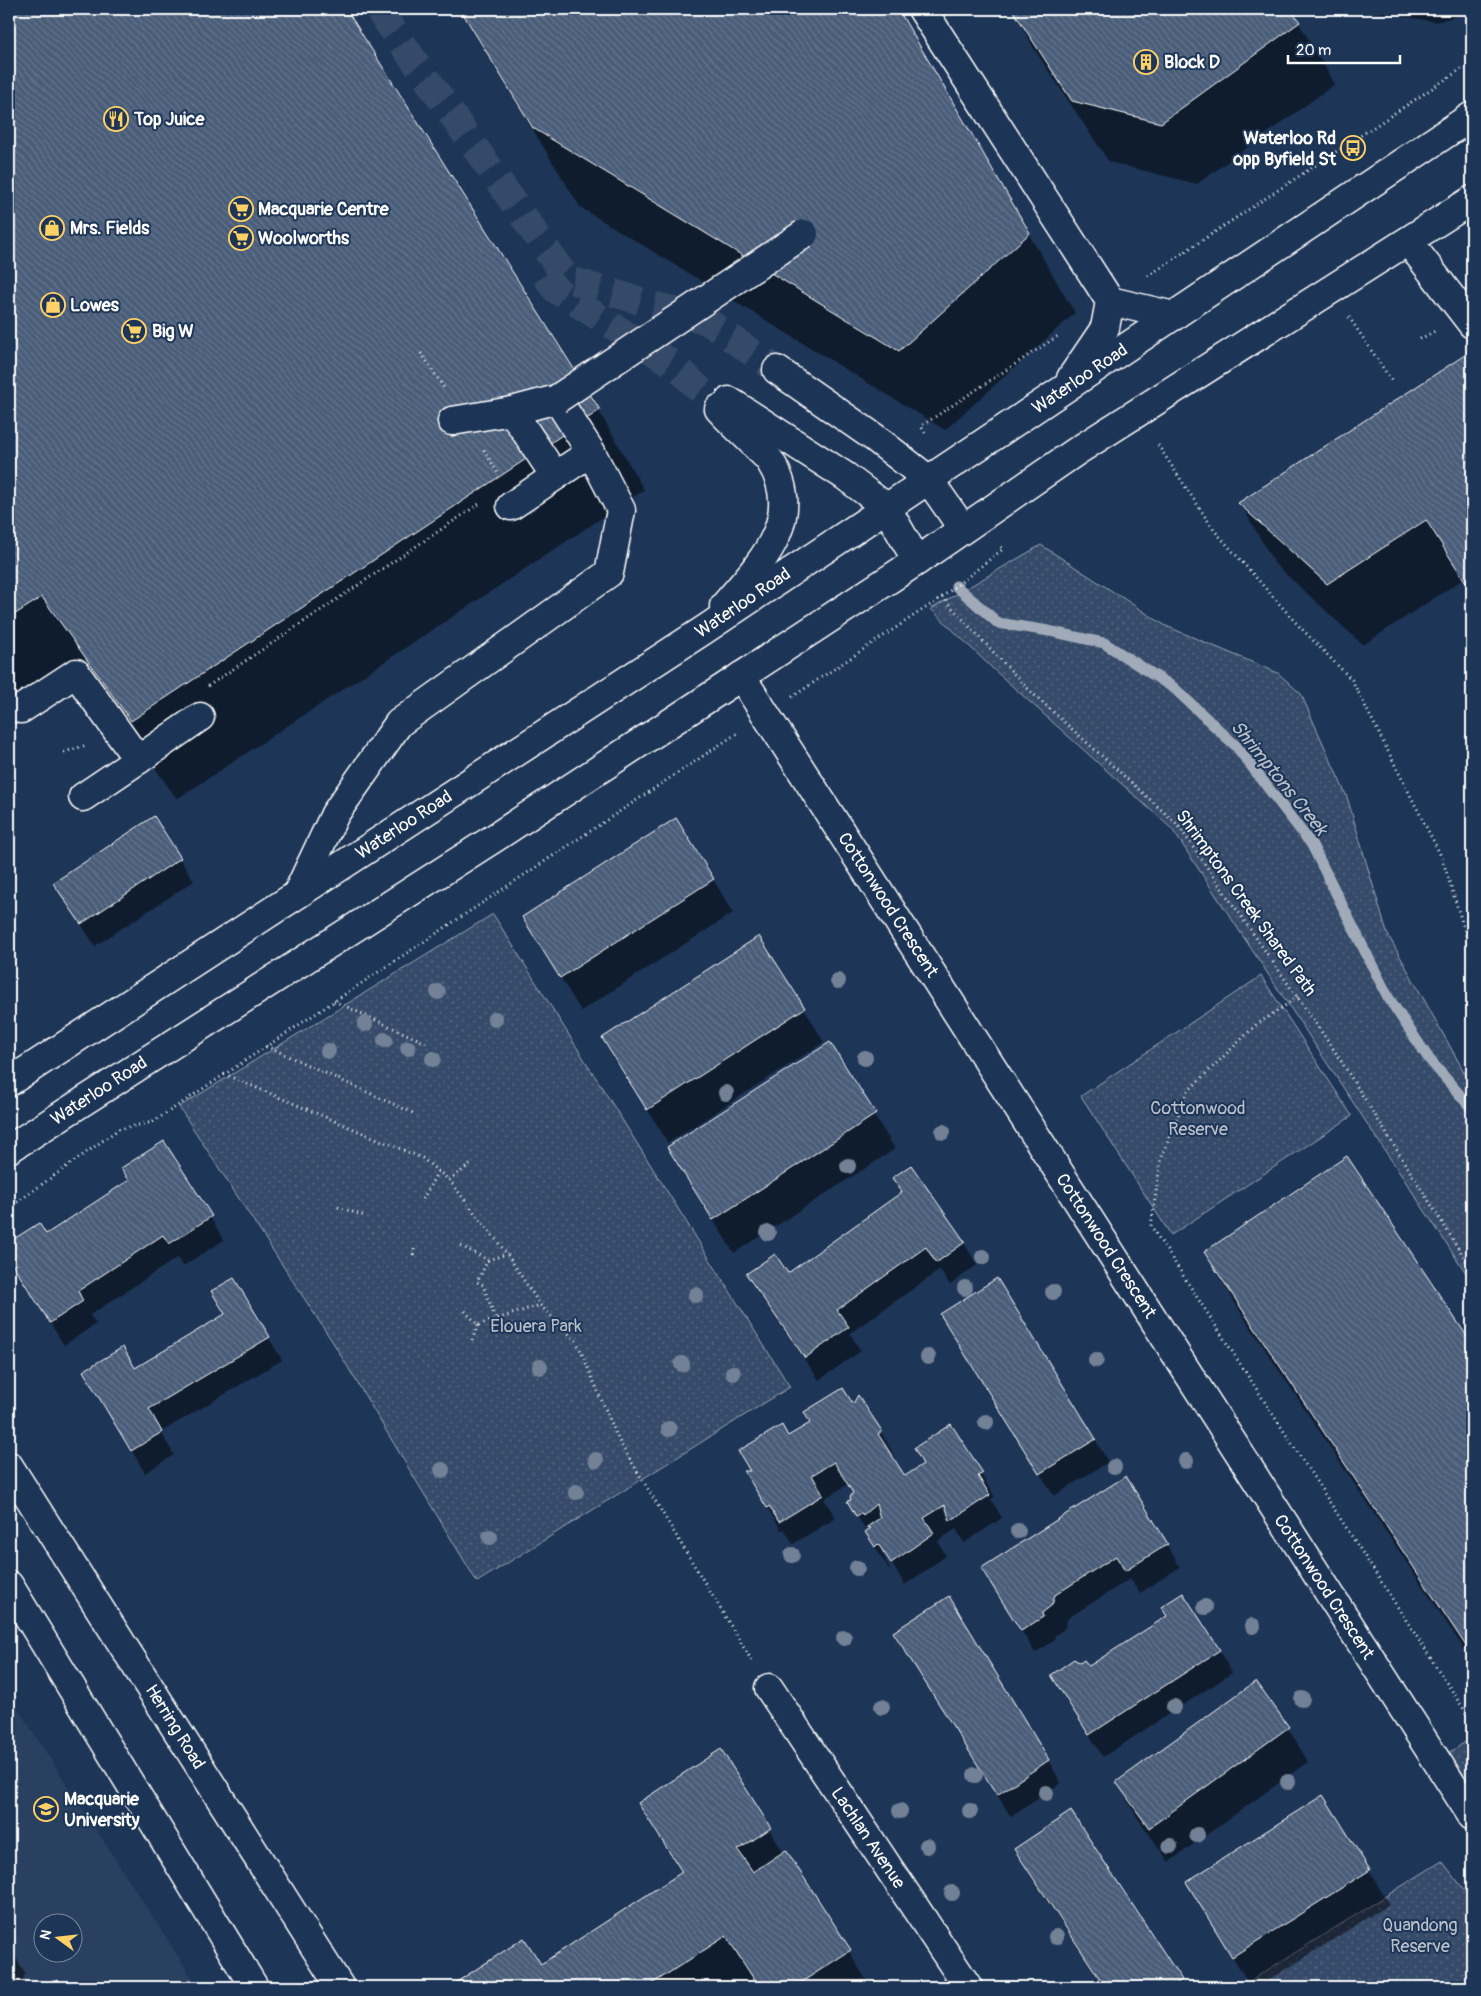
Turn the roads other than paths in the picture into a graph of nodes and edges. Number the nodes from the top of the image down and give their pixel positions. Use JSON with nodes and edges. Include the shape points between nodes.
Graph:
{"nodes":[{"id":1,"x":922,"y":9,"type":"edge"},
{"id":2,"x":1472,"y":116,"type":"edge"},
{"id":3,"x":1472,"y":200,"type":"edge"},
{"id":4,"x":804,"y":234,"type":"dead end"},
{"id":5,"x":1408,"y":241,"type":"junction"},
{"id":6,"x":1110,"y":301,"type":"junction"},
{"id":7,"x":1174,"y":316,"type":"junction"},
{"id":8,"x":1472,"y":324,"type":"edge"},
{"id":9,"x":777,"y":370,"type":"tunnel mouth"},
{"id":10,"x":1064,"y":390,"type":"junction"},
{"id":11,"x":557,"y":399,"type":"junction"},
{"id":12,"x":512,"y":411,"type":"junction"},
{"id":13,"x":458,"y":420,"type":"road end"},
{"id":14,"x":591,"y":452,"type":"junction"},
{"id":15,"x":555,"y":476,"type":"junction"},
{"id":16,"x":929,"y":480,"type":"junction"},
{"id":17,"x":511,"y":506,"type":"dead end"},
{"id":18,"x":886,"y":507,"type":"junction"},
{"id":19,"x":962,"y":529,"type":"junction"},
{"id":20,"x":917,"y":561,"type":"junction"},
{"id":21,"x":704,"y":630,"type":"junction"},
{"id":22,"x":741,"y":676,"type":"junction"},
{"id":23,"x":200,"y":704,"type":"road end"},
{"id":24,"x":21,"y":709,"type":"dead end"},
{"id":25,"x":138,"y":760,"type":"junction"},
{"id":26,"x":83,"y":797,"type":"dead end"},
{"id":27,"x":297,"y":894,"type":"junction"},
{"id":28,"x":9,"y":1082,"type":"edge"},
{"id":29,"x":9,"y":1149,"type":"edge"},
{"id":30,"x":9,"y":1466,"type":"edge"},
{"id":31,"x":9,"y":1585,"type":"edge"},
{"id":32,"x":769,"y":1688,"type":"road end"},
{"id":33,"x":1472,"y":1816,"type":"edge"},
{"id":34,"x":254,"y":1987,"type":"edge"},
{"id":35,"x":340,"y":1987,"type":"edge"},
{"id":36,"x":968,"y":1987,"type":"edge"}],
"edges":[{"from":1,"to":6,"type":"street"},
{"from":2,"to":7,"type":"street","name":"Waterloo Road"},
{"from":3,"to":5,"type":"street","name":"Waterloo Road"},
{"from":4,"to":11,"type":"street","bridge":true},
{"from":5,"to":8,"type":"street"},
{"from":5,"to":19,"type":"street","name":"Waterloo Road","via":[[1077,451]]},
{"from":6,"to":7,"type":"street"},
{"from":6,"to":10,"type":"street","via":[[1105,328]]},
{"from":7,"to":10,"type":"street","name":"Waterloo Road"},
{"from":9,"to":16,"type":"street"},
{"from":10,"to":16,"type":"street","name":"Waterloo Road"},
{"from":11,"to":12,"type":"street"},
{"from":11,"to":14,"type":"street"},
{"from":12,"to":13,"type":"street"},
{"from":12,"to":15,"type":"street"},
{"from":14,"to":15,"type":"street"},
{"from":14,"to":27,"type":"street","via":[[621,510],[608,573],[399,723],[335,814]]},
{"from":15,"to":17,"type":"street"},
{"from":16,"to":18,"type":"street","name":"Waterloo Road"},
{"from":16,"to":19,"type":"street"},
{"from":18,"to":20,"type":"street"},
{"from":18,"to":21,"type":"street","name":"Waterloo Road"},
{"from":18,"to":21,"type":"street","via":[[846,476],[724,405],[769,460],[779,479],[781,519],[776,539],[764,559]]},
{"from":19,"to":20,"type":"street","name":"Waterloo Road"},
{"from":20,"to":22,"type":"street","name":"Waterloo Road"},
{"from":21,"to":27,"type":"street","name":"Waterloo Road"},
{"from":22,"to":29,"type":"street","name":"Waterloo Road","via":[[496,838]]},
{"from":22,"to":33,"type":"street","name":"Cottonwood Crescent"},
{"from":23,"to":25,"type":"street"},
{"from":24,"to":25,"type":"street","via":[[76,673]]},
{"from":25,"to":26,"type":"street"},
{"from":27,"to":28,"type":"street","name":"Waterloo Road"},
{"from":30,"to":35,"type":"street","name":"Herring Road"},
{"from":31,"to":34,"type":"street"},
{"from":32,"to":36,"type":"street","name":"Lachlan Avenue"}]}
